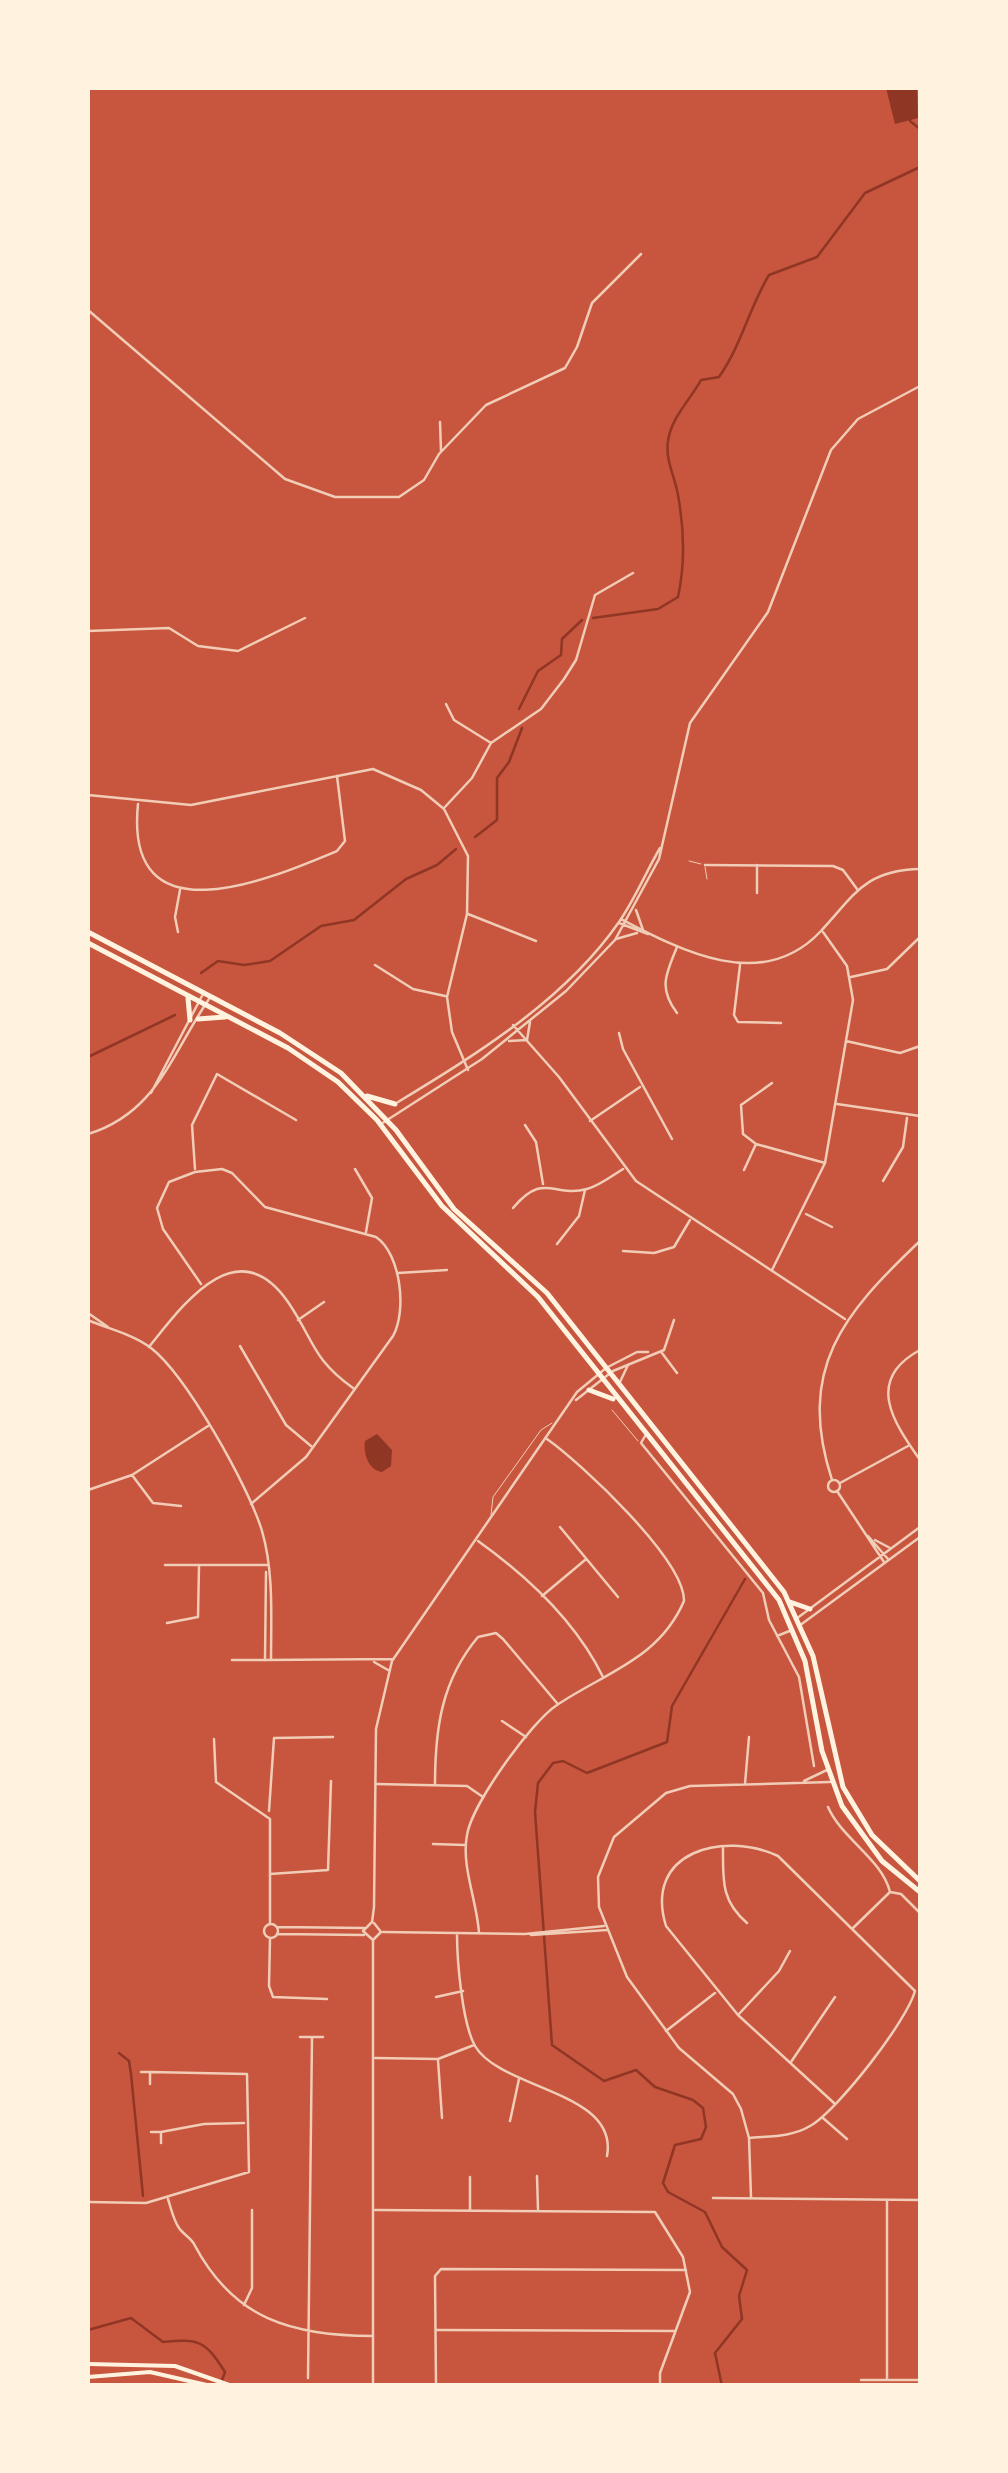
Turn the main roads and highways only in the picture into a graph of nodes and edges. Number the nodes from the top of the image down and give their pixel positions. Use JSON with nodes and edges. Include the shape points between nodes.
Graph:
{"nodes":[{"id":1,"x":88,"y":932,"type":"edge"},
{"id":2,"x":88,"y":943,"type":"edge"},
{"id":3,"x":188,"y":996,"type":"junction"},
{"id":4,"x":228,"y":1017,"type":"junction"},
{"id":5,"x":367,"y":1096,"type":"junction"},
{"id":6,"x":394,"y":1104,"type":"road end"},
{"id":7,"x":382,"y":1119,"type":"junction"},
{"id":8,"x":589,"y":1390,"type":"road end"},
{"id":9,"x":616,"y":1400,"type":"junction"},
{"id":10,"x":790,"y":1602,"type":"junction"},
{"id":11,"x":810,"y":1609,"type":"road end"},
{"id":12,"x":920,"y":1882,"type":"edge"},
{"id":13,"x":920,"y":1892,"type":"edge"},
{"id":14,"x":88,"y":2364,"type":"edge"},
{"id":15,"x":88,"y":2376,"type":"edge"},
{"id":16,"x":232,"y":2385,"type":"edge"},
{"id":17,"x":212,"y":2386,"type":"edge"}],
"edges":[{"from":1,"to":5,"type":"highway","via":[[313,1052]]},
{"from":2,"to":3,"type":"highway"},
{"from":3,"to":4,"type":"highway"},
{"from":3,"to":4,"type":"highway","via":[[194,1020]]},
{"from":4,"to":7,"type":"highway","via":[[322,1069]]},
{"from":5,"to":6,"type":"highway"},
{"from":5,"to":7,"type":"highway"},
{"from":7,"to":9,"type":"highway","via":[[442,1206],[538,1297]]},
{"from":7,"to":10,"type":"highway","via":[[446,1200],[547,1292]]},
{"from":8,"to":9,"type":"highway"},
{"from":9,"to":13,"type":"highway","via":[[754,1564],[792,1626],[808,1670],[832,1782],[866,1842]]},
{"from":10,"to":11,"type":"highway"},
{"from":10,"to":12,"type":"highway","via":[[817,1671],[842,1787],[872,1835]]},
{"from":14,"to":16,"type":"main road","via":[[152,2363]]},
{"from":15,"to":17,"type":"main road","via":[[150,2372]]}]}
